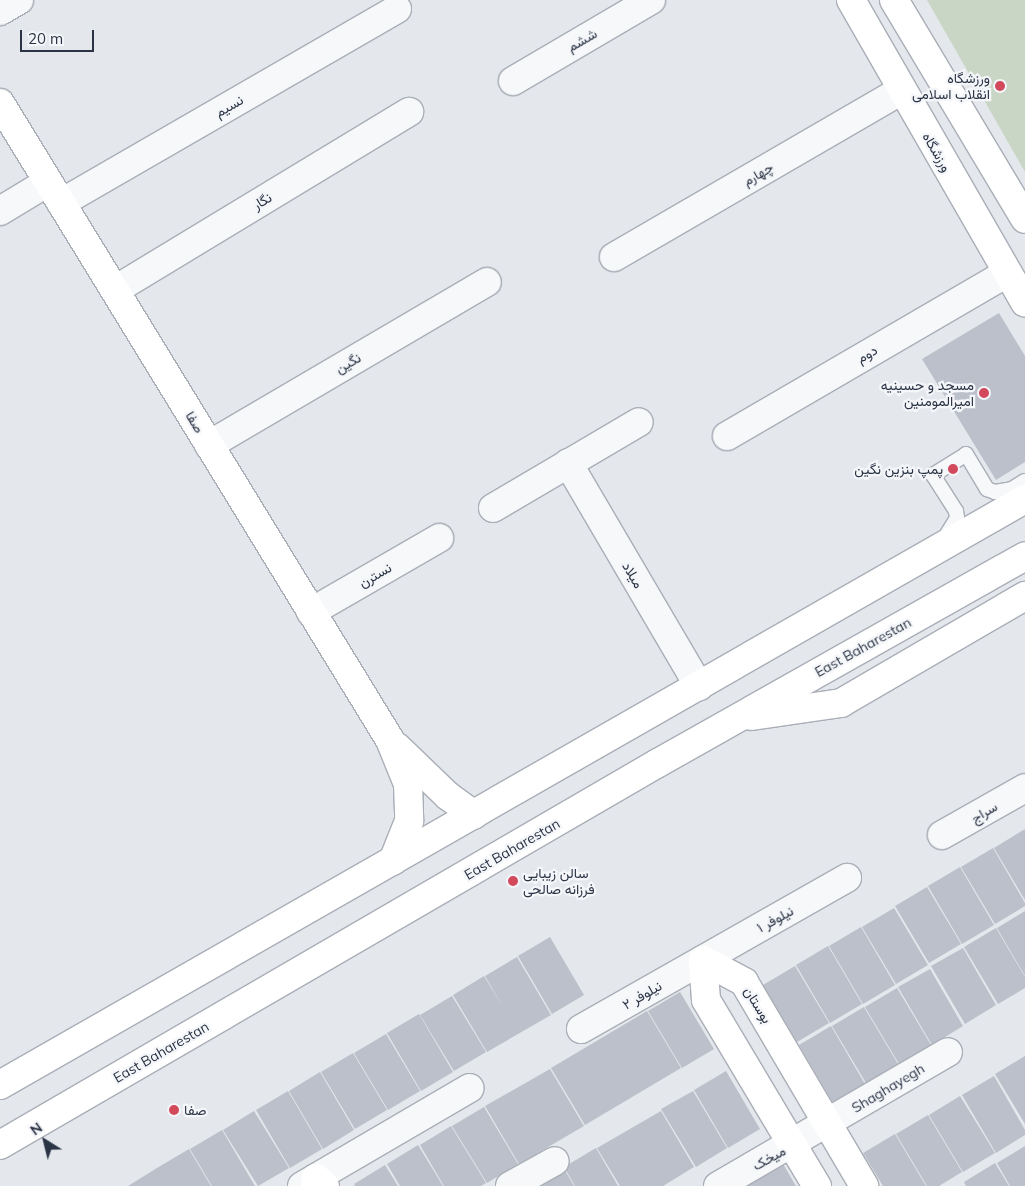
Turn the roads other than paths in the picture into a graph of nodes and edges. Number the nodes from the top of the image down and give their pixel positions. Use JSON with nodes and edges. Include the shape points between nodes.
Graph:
{"nodes":[{"id":1,"x":19,"y":0,"type":"edge"},
{"id":2,"x":651,"y":0,"type":"edge"},
{"id":3,"x":851,"y":0,"type":"edge"},
{"id":4,"x":894,"y":0,"type":"edge"},
{"id":5,"x":397,"y":9,"type":"dead end"},
{"id":6,"x":0,"y":11,"type":"edge"},
{"id":7,"x":513,"y":81,"type":"dead end"},
{"id":8,"x":902,"y":90,"type":"junction"},
{"id":9,"x":0,"y":103,"type":"edge"},
{"id":10,"x":409,"y":112,"type":"dead end"},
{"id":11,"x":54,"y":192,"type":"junction"},
{"id":12,"x":0,"y":211,"type":"edge"},
{"id":13,"x":1025,"y":219,"type":"edge"},
{"id":14,"x":614,"y":257,"type":"dead end"},
{"id":15,"x":1007,"y":273,"type":"junction"},
{"id":16,"x":487,"y":282,"type":"dead end"},
{"id":17,"x":115,"y":290,"type":"junction"},
{"id":18,"x":1025,"y":304,"type":"edge"},
{"id":19,"x":639,"y":422,"type":"dead end"},
{"id":20,"x":727,"y":436,"type":"dead end"},
{"id":21,"x":209,"y":445,"type":"junction"},
{"id":22,"x":568,"y":463,"type":"junction"},
{"id":23,"x":1025,"y":481,"type":"edge"},
{"id":24,"x":1025,"y":499,"type":"edge"},
{"id":25,"x":493,"y":508,"type":"dead end"},
{"id":26,"x":439,"y":538,"type":"dead end"},
{"id":27,"x":938,"y":547,"type":"junction"},
{"id":28,"x":1025,"y":556,"type":"edge"},
{"id":29,"x":1025,"y":596,"type":"edge"},
{"id":30,"x":311,"y":612,"type":"junction"},
{"id":31,"x":698,"y":686,"type":"junction"},
{"id":32,"x":738,"y":718,"type":"junction"},
{"id":33,"x":390,"y":740,"type":"junction"},
{"id":34,"x":1025,"y":788,"type":"edge"},
{"id":35,"x":474,"y":815,"type":"junction"},
{"id":36,"x":942,"y":835,"type":"dead end"},
{"id":37,"x":393,"y":861,"type":"junction"},
{"id":38,"x":848,"y":878,"type":"dead end"},
{"id":39,"x":703,"y":960,"type":"junction"},
{"id":40,"x":768,"y":1023,"type":"junction"},
{"id":41,"x":581,"y":1030,"type":"dead end"},
{"id":42,"x":734,"y":1046,"type":"junction"},
{"id":43,"x":948,"y":1052,"type":"dead end"},
{"id":44,"x":0,"y":1085,"type":"edge"},
{"id":45,"x":470,"y":1088,"type":"dead end"},
{"id":46,"x":828,"y":1124,"type":"junction"},
{"id":47,"x":793,"y":1144,"type":"junction"},
{"id":48,"x":0,"y":1145,"type":"edge"},
{"id":49,"x":555,"y":1161,"type":"dead end"},
{"id":50,"x":314,"y":1184,"type":"edge"},
{"id":51,"x":510,"y":1186,"type":"edge"},
{"id":52,"x":718,"y":1186,"type":"edge"},
{"id":53,"x":817,"y":1186,"type":"edge"},
{"id":54,"x":864,"y":1186,"type":"edge"}],
"edges":[{"from":1,"to":6,"type":"street"},
{"from":2,"to":7,"type":"street","name":"ششم"},
{"from":3,"to":8,"type":"main road","name":"ورزشگاه"},
{"from":4,"to":13,"type":"main road"},
{"from":5,"to":11,"type":"street","name":"نسیم"},
{"from":8,"to":14,"type":"street","name":"چهارم"},
{"from":8,"to":15,"type":"main road","name":"ورزشگاه"},
{"from":9,"to":11,"type":"main road","name":"صفا"},
{"from":10,"to":17,"type":"street","name":"نگار"},
{"from":11,"to":12,"type":"street","name":"نسیم"},
{"from":11,"to":17,"type":"main road","name":"صفا"},
{"from":15,"to":18,"type":"main road","name":"ورزشگاه"},
{"from":15,"to":20,"type":"street","name":"دوم"},
{"from":16,"to":21,"type":"street","name":"نگین"},
{"from":17,"to":21,"type":"main road","name":"صفا"},
{"from":19,"to":22,"type":"street"},
{"from":21,"to":30,"type":"main road","name":"صفا"},
{"from":22,"to":25,"type":"street"},
{"from":22,"to":31,"type":"street","name":"میلاد"},
{"from":23,"to":27,"type":"lane","via":[[1012,489],[995,492],[988,488],[966,454],[933,475],[956,511],[957,518]]},
{"from":24,"to":27,"type":"main road"},
{"from":26,"to":30,"type":"street","name":"نسترن"},
{"from":27,"to":31,"type":"main road"},
{"from":28,"to":32,"type":"main road","name":"East Baharestan"},
{"from":29,"to":32,"type":"main road","via":[[841,703]]},
{"from":30,"to":33,"type":"main road","name":"صفا"},
{"from":31,"to":35,"type":"main road"},
{"from":32,"to":48,"type":"main road","name":"East Baharestan"},
{"from":33,"to":35,"type":"main road","via":[[448,796]]},
{"from":33,"to":37,"type":"main road","via":[[408,784],[409,821]]},
{"from":34,"to":36,"type":"street","name":"سراج"},
{"from":35,"to":37,"type":"main road"},
{"from":37,"to":44,"type":"main road"},
{"from":38,"to":39,"type":"street","name":"نیلوفر ۱"},
{"from":39,"to":40,"type":"main road","name":"بوستان","via":[[744,982]]},
{"from":39,"to":41,"type":"street","name":"نیلوفر ۲"},
{"from":39,"to":42,"type":"main road","via":[[706,1000]]},
{"from":40,"to":42,"type":"main road"},
{"from":40,"to":46,"type":"main road","name":"بوستان"},
{"from":42,"to":47,"type":"main road"},
{"from":43,"to":46,"type":"street","name":"Shaghayegh"},
{"from":45,"to":50,"type":"street"},
{"from":46,"to":47,"type":"street","name":"Shaghayegh"},
{"from":46,"to":54,"type":"main road","name":"بوستان"},
{"from":47,"to":52,"type":"street","name":"میخک"},
{"from":47,"to":53,"type":"main road"},
{"from":49,"to":51,"type":"street"}]}
